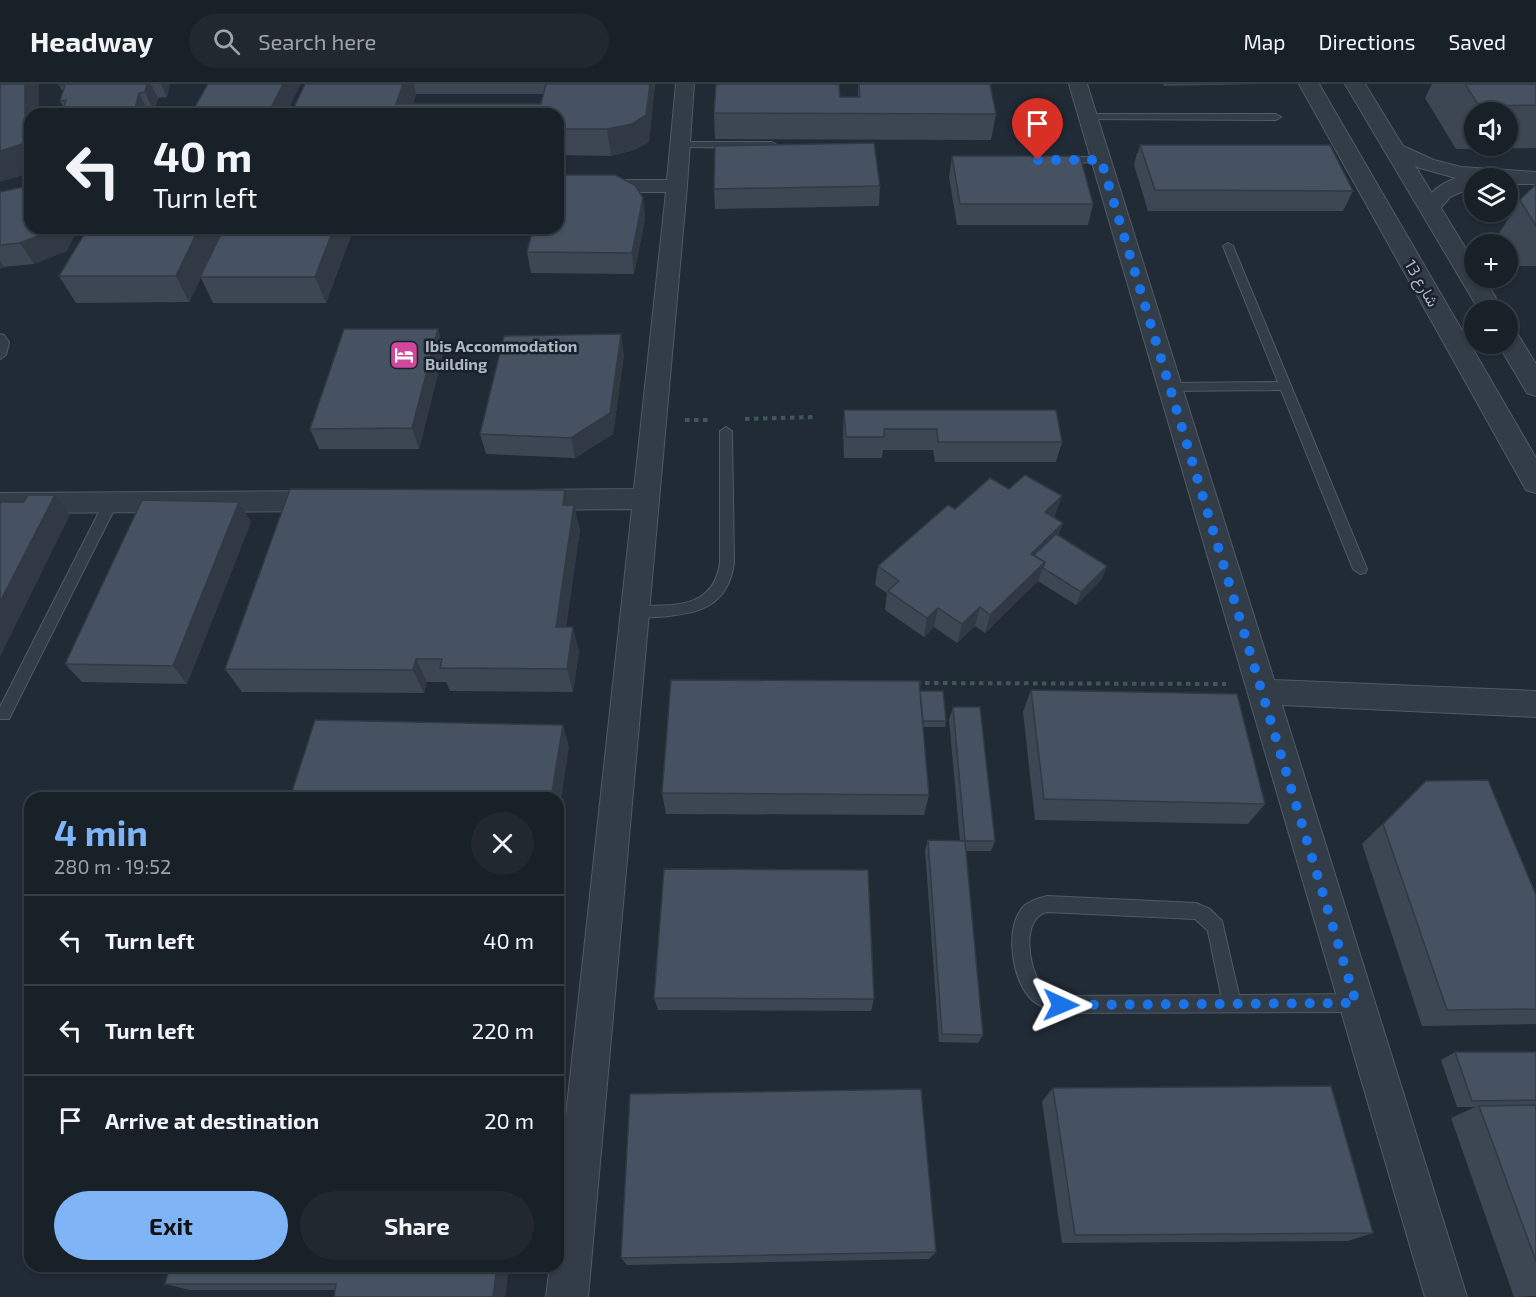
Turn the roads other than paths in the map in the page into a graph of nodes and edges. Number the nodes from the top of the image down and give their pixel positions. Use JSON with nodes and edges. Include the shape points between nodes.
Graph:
{"nodes":[{"id":1,"x":685,"y":84,"type":"edge"},
{"id":2,"x":1078,"y":84,"type":"edge"},
{"id":3,"x":1309,"y":84,"type":"edge"},
{"id":4,"x":1355,"y":84,"type":"edge"},
{"id":5,"x":1088,"y":116,"type":"junction"},
{"id":6,"x":1276,"y":117,"type":"dead end"},
{"id":7,"x":681,"y":144,"type":"junction"},
{"id":8,"x":781,"y":145,"type":"edge"},
{"id":9,"x":1392,"y":147,"type":"junction"},
{"id":10,"x":1055,"y":160,"type":"edge"},
{"id":11,"x":1101,"y":160,"type":"junction"},
{"id":12,"x":1464,"y":174,"type":"edge"},
{"id":13,"x":1518,"y":178,"type":"edge"},
{"id":14,"x":1536,"y":178,"type":"edge"},
{"id":15,"x":1464,"y":183,"type":"edge"},
{"id":16,"x":564,"y":186,"type":"edge"},
{"id":17,"x":678,"y":186,"type":"junction"},
{"id":18,"x":1430,"y":208,"type":"junction"},
{"id":19,"x":1228,"y":246,"type":"dead end"},
{"id":20,"x":1485,"y":300,"type":"edge"},
{"id":21,"x":0,"y":338,"type":"edge"},
{"id":22,"x":1517,"y":354,"type":"edge"},
{"id":23,"x":0,"y":355,"type":"edge"},
{"id":24,"x":1285,"y":386,"type":"junction"},
{"id":25,"x":1169,"y":387,"type":"junction"},
{"id":26,"x":1536,"y":387,"type":"edge"},
{"id":27,"x":726,"y":431,"type":"dead end"},
{"id":28,"x":1536,"y":483,"type":"edge"},
{"id":29,"x":646,"y":499,"type":"junction"},
{"id":30,"x":503,"y":500,"type":"edge"},
{"id":31,"x":349,"y":501,"type":"edge"},
{"id":32,"x":111,"y":502,"type":"junction"},
{"id":33,"x":0,"y":503,"type":"edge"},
{"id":34,"x":1360,"y":569,"type":"dead end"},
{"id":35,"x":634,"y":612,"type":"junction"},
{"id":36,"x":1261,"y":688,"type":"junction"},
{"id":37,"x":1532,"y":702,"type":"edge"},
{"id":38,"x":4,"y":714,"type":"dead end"},
{"id":39,"x":1232,"y":1003,"type":"junction"},
{"id":40,"x":1356,"y":1003,"type":"junction"},
{"id":41,"x":567,"y":1297,"type":"edge"},
{"id":42,"x":1446,"y":1297,"type":"edge"}],
"edges":[{"from":1,"to":7,"type":"street"},
{"from":2,"to":5,"type":"street"},
{"from":3,"to":28,"type":"street","name":"شارع 13"},
{"from":4,"to":9,"type":"street"},
{"from":5,"to":6,"type":"lane"},
{"from":5,"to":11,"type":"street"},
{"from":7,"to":8,"type":"lane"},
{"from":7,"to":17,"type":"street"},
{"from":9,"to":12,"type":"street","via":[[1433,167]]},
{"from":9,"to":18,"type":"street"},
{"from":10,"to":11,"type":"lane"},
{"from":11,"to":25,"type":"street"},
{"from":13,"to":14,"type":"street"},
{"from":15,"to":18,"type":"street","via":[[1449,188]]},
{"from":16,"to":17,"type":"street"},
{"from":17,"to":29,"type":"street"},
{"from":18,"to":20,"type":"street"},
{"from":19,"to":24,"type":"lane"},
{"from":21,"to":23,"type":"lane"},
{"from":22,"to":26,"type":"street"},
{"from":24,"to":25,"type":"lane"},
{"from":24,"to":34,"type":"lane"},
{"from":25,"to":36,"type":"street"},
{"from":27,"to":35,"type":"lane","via":[[724,582],[701,604],[677,610]]},
{"from":29,"to":30,"type":"street"},
{"from":29,"to":35,"type":"street"},
{"from":31,"to":32,"type":"street"},
{"from":32,"to":33,"type":"street"},
{"from":32,"to":38,"type":"lane"},
{"from":35,"to":41,"type":"street"},
{"from":36,"to":37,"type":"street"},
{"from":36,"to":40,"type":"street"},
{"from":39,"to":39,"type":"lane","via":[[1216,927],[1196,911],[1047,904],[1038,906],[1025,918],[1022,937],[1026,972],[1034,990],[1051,1002],[1071,1006]]},
{"from":39,"to":40,"type":"lane"},
{"from":40,"to":42,"type":"street"}]}
